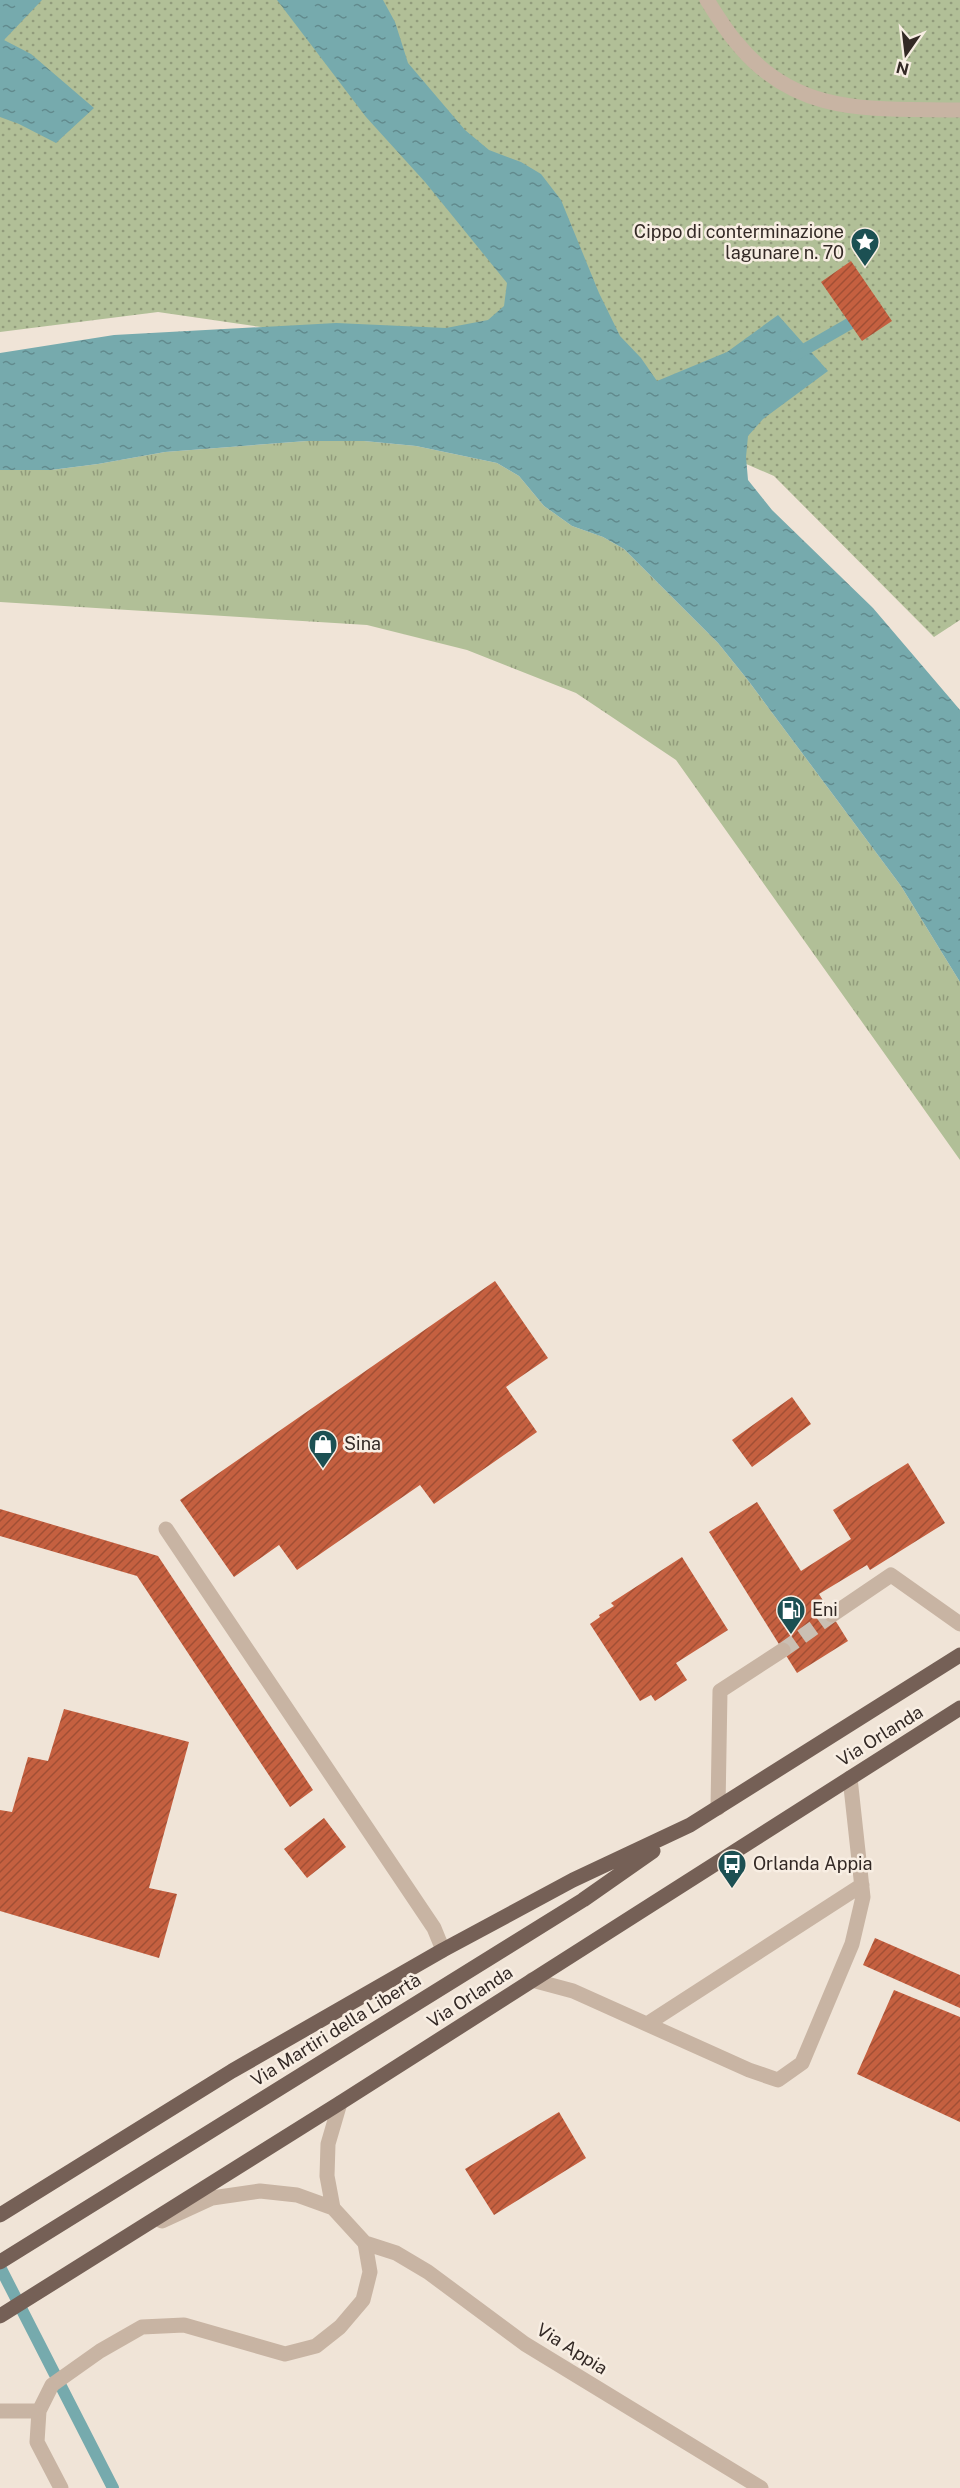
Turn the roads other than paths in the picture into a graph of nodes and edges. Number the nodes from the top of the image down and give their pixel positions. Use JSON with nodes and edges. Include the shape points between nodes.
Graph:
{"nodes":[{"id":1,"x":707,"y":0,"type":"edge"},
{"id":2,"x":960,"y":110,"type":"edge"},
{"id":3,"x":166,"y":1529,"type":"dead end"},
{"id":4,"x":832,"y":1615,"type":"tunnel mouth"},
{"id":5,"x":960,"y":1624,"type":"edge"},
{"id":6,"x":783,"y":1650,"type":"tunnel mouth"},
{"id":7,"x":960,"y":1655,"type":"edge"},
{"id":8,"x":960,"y":1708,"type":"edge"},
{"id":9,"x":850,"y":1778,"type":"junction"},
{"id":10,"x":718,"y":1808,"type":"junction"},
{"id":11,"x":690,"y":1825,"type":"junction"},
{"id":12,"x":862,"y":1885,"type":"junction"},
{"id":13,"x":443,"y":1950,"type":"junction"},
{"id":14,"x":532,"y":1980,"type":"junction"},
{"id":15,"x":647,"y":2024,"type":"junction"},
{"id":16,"x":340,"y":2103,"type":"junction"},
{"id":17,"x":333,"y":2208,"type":"junction"},
{"id":18,"x":0,"y":2215,"type":"edge"},
{"id":19,"x":126,"y":2237,"type":"junction"},
{"id":20,"x":365,"y":2243,"type":"junction"},
{"id":21,"x":0,"y":2262,"type":"edge"},
{"id":22,"x":0,"y":2316,"type":"edge"},
{"id":23,"x":0,"y":2411,"type":"edge"},
{"id":24,"x":39,"y":2411,"type":"junction"},
{"id":25,"x":61,"y":2488,"type":"edge"},
{"id":26,"x":761,"y":2488,"type":"edge"}],
"edges":[{"from":1,"to":2,"type":"street","via":[[736,43],[761,68],[814,99],[846,107]]},
{"from":3,"to":13,"type":"street","via":[[434,1928]]},
{"from":4,"to":5,"type":"street","via":[[891,1575]]},
{"from":6,"to":10,"type":"street","via":[[720,1691]]},
{"from":7,"to":10,"type":"main road","name":"Via Orlanda"},
{"from":8,"to":9,"type":"main road","name":"Via Orlanda"},
{"from":9,"to":12,"type":"street"},
{"from":9,"to":14,"type":"main road","name":"Via Orlanda"},
{"from":10,"to":11,"type":"main road","name":"Via Orlanda"},
{"from":11,"to":13,"type":"main road","name":"Via Orlanda","via":[[573,1880]]},
{"from":11,"to":21,"type":"main road","name":"Via Martiri della Libertà","via":[[582,1900]]},
{"from":12,"to":15,"type":"street"},
{"from":12,"to":15,"type":"street","via":[[855,1932],[842,1971],[802,2063],[778,2080]]},
{"from":13,"to":18,"type":"main road","name":"Via Orlanda","via":[[232,2071]]},
{"from":14,"to":15,"type":"street","via":[[573,1991]]},
{"from":14,"to":16,"type":"main road","name":"Via Orlanda"},
{"from":16,"to":17,"type":"street","via":[[328,2155]]},
{"from":16,"to":19,"type":"main road","name":"Via Orlanda"},
{"from":17,"to":19,"type":"street","via":[[297,2195],[250,2192],[212,2198]]},
{"from":17,"to":20,"type":"street"},
{"from":19,"to":22,"type":"main road","name":"Via Orlanda"},
{"from":20,"to":24,"type":"street","via":[[370,2272],[363,2300],[340,2327],[316,2346],[285,2354],[184,2325],[141,2327],[52,2385]]},
{"from":20,"to":26,"type":"street","name":"Via Appia","via":[[396,2253],[428,2272],[525,2344]]},
{"from":23,"to":24,"type":"street"},
{"from":24,"to":25,"type":"street","via":[[37,2442]]}]}
